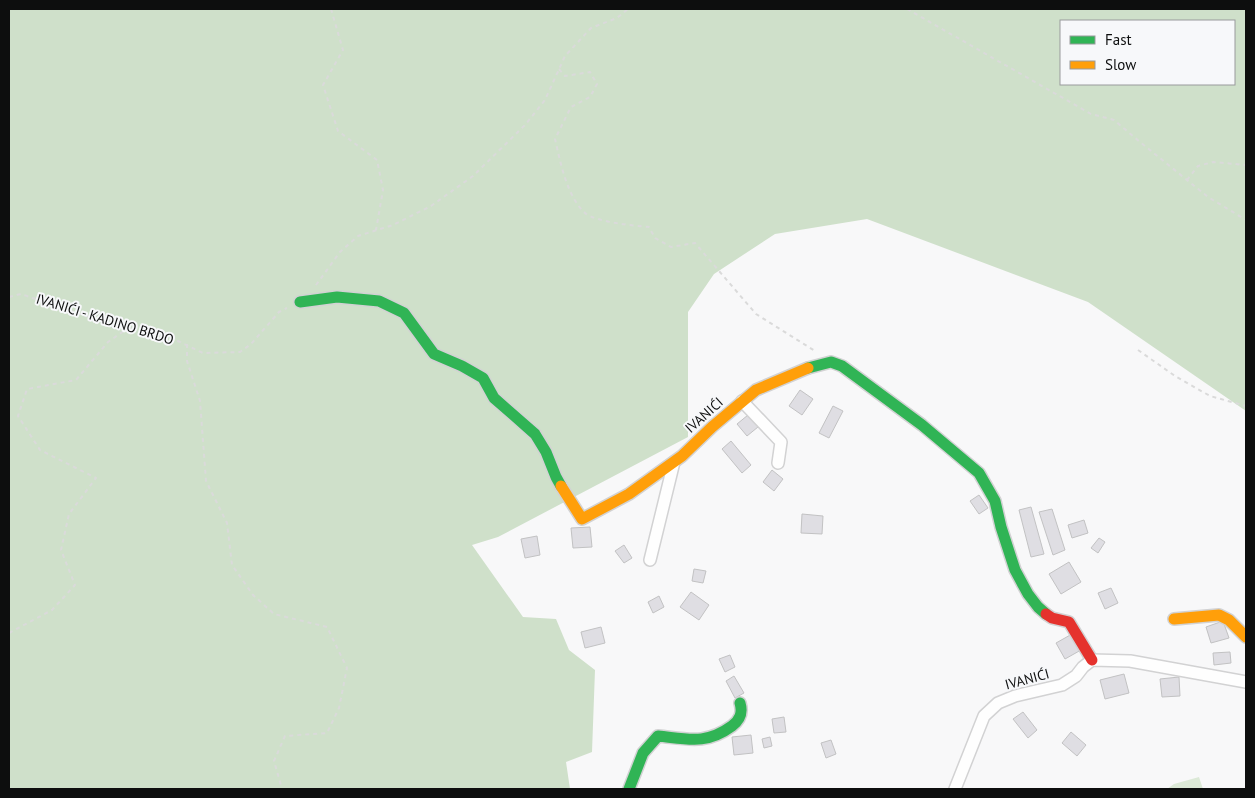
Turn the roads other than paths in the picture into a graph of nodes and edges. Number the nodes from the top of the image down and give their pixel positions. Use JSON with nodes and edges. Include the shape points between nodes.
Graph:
{"nodes":[{"id":1,"x":300,"y":302,"type":"road end"},
{"id":2,"x":742,"y":402,"type":"junction"},
{"id":3,"x":674,"y":462,"type":"junction"},
{"id":4,"x":778,"y":463,"type":"dead end"},
{"id":5,"x":650,"y":560,"type":"dead end"},
{"id":6,"x":1174,"y":619,"type":"dead end"},
{"id":7,"x":1246,"y":637,"type":"edge"},
{"id":8,"x":1092,"y":660,"type":"junction"},
{"id":9,"x":1246,"y":682,"type":"edge"},
{"id":10,"x":740,"y":703,"type":"dead end"},
{"id":11,"x":630,"y":789,"type":"edge"},
{"id":12,"x":955,"y":789,"type":"edge"}],
"edges":[{"from":1,"to":3,"type":"street","name":"IVANIĆI","via":[[337,297],[379,301],[404,313],[434,354],[483,378],[494,398],[535,434],[582,519],[629,494]]},
{"from":2,"to":3,"type":"street","name":"IVANIĆI"},
{"from":2,"to":4,"type":"street","via":[[781,442]]},
{"from":2,"to":8,"type":"street","name":"IVANIĆI","via":[[756,390],[831,362],[842,366],[922,424],[979,474],[995,501],[1015,570],[1028,594],[1052,618],[1069,622]]},
{"from":3,"to":5,"type":"street"},
{"from":6,"to":7,"type":"street","via":[[1219,615]]},
{"from":8,"to":9,"type":"street","via":[[1130,661]]},
{"from":8,"to":12,"type":"street","name":"IVANIĆI","via":[[1062,685],[1015,696],[998,703],[984,716]]},
{"from":10,"to":11,"type":"street","via":[[742,710],[738,722],[720,734],[704,740],[658,736],[649,743]]}]}
